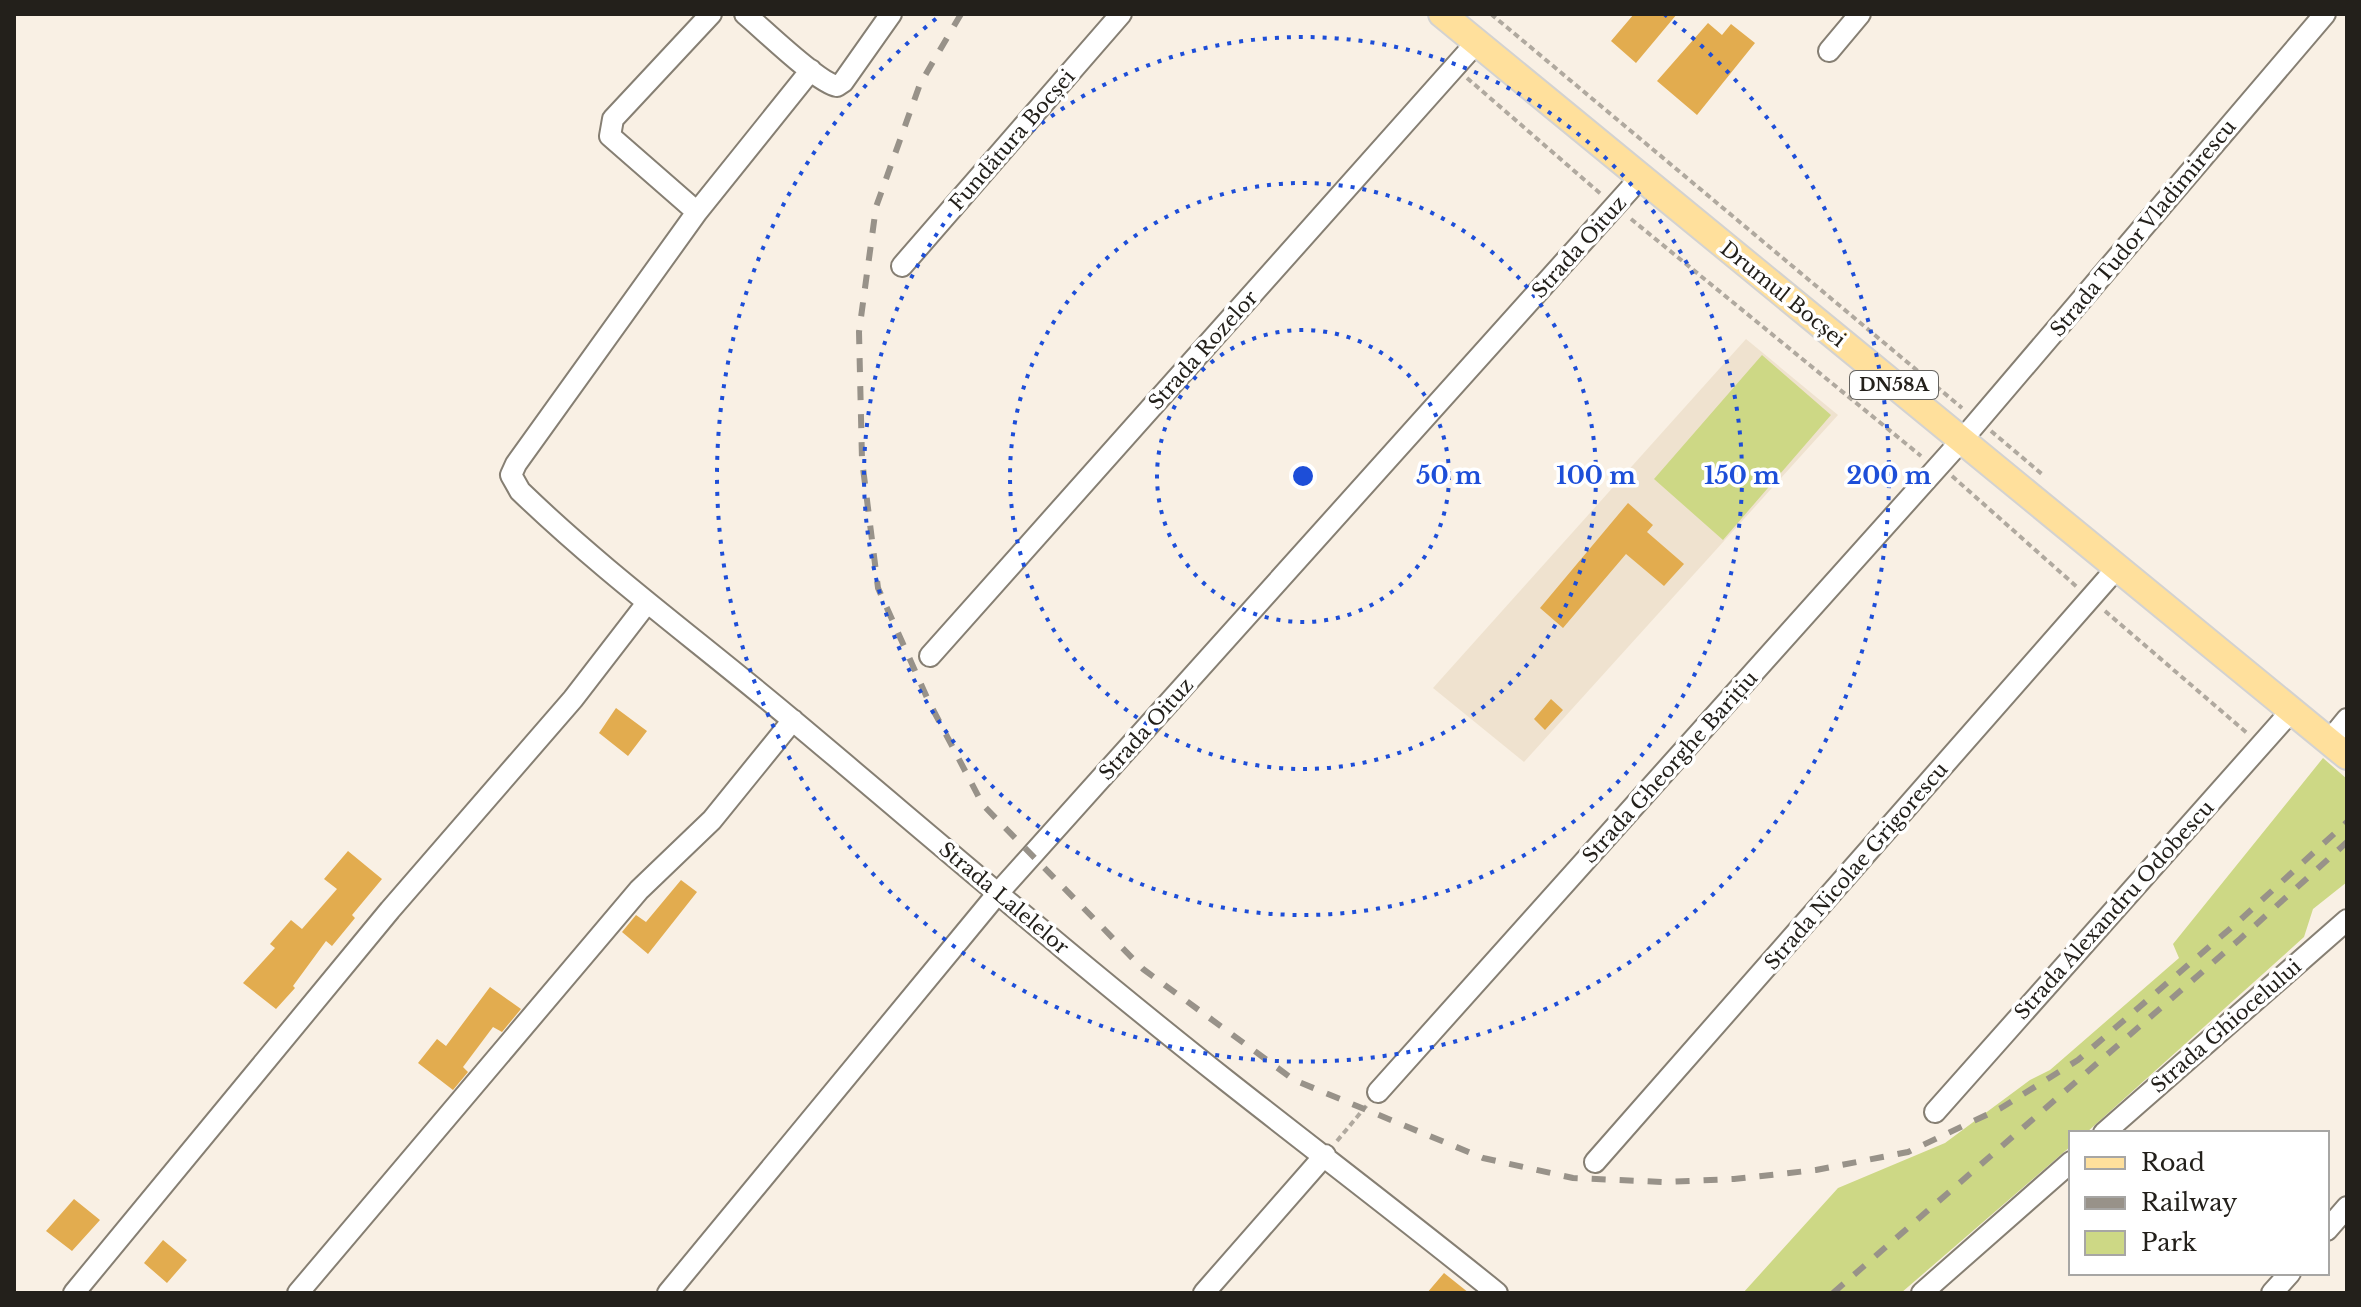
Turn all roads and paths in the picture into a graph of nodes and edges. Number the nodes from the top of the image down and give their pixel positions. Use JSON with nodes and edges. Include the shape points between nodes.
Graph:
{"nodes":[{"id":1,"x":711,"y":14,"type":"edge"},
{"id":2,"x":745,"y":14,"type":"edge"},
{"id":3,"x":891,"y":14,"type":"edge"},
{"id":4,"x":1121,"y":14,"type":"edge"},
{"id":5,"x":1491,"y":14,"type":"edge"},
{"id":6,"x":1860,"y":14,"type":"edge"},
{"id":7,"x":2325,"y":14,"type":"edge"},
{"id":8,"x":1462,"y":25,"type":"edge"},
{"id":9,"x":1829,"y":51,"type":"dead end"},
{"id":10,"x":1455,"y":67,"type":"junction"},
{"id":11,"x":811,"y":70,"type":"junction"},
{"id":12,"x":1640,"y":178,"type":"junction"},
{"id":13,"x":1615,"y":206,"type":"junction"},
{"id":14,"x":697,"y":212,"type":"junction"},
{"id":15,"x":902,"y":266,"type":"dead end"},
{"id":16,"x":1963,"y":409,"type":"dead end"},
{"id":17,"x":1961,"y":441,"type":"junction"},
{"id":18,"x":1921,"y":456,"type":"dead end"},
{"id":19,"x":1952,"y":476,"type":"dead end"},
{"id":20,"x":2116,"y":569,"type":"junction"},
{"id":21,"x":2080,"y":589,"type":"dead end"},
{"id":22,"x":647,"y":603,"type":"junction"},
{"id":23,"x":2102,"y":609,"type":"dead end"},
{"id":24,"x":930,"y":656,"type":"dead end"},
{"id":25,"x":2293,"y":709,"type":"junction"},
{"id":26,"x":2347,"y":719,"type":"edge"},
{"id":27,"x":793,"y":720,"type":"junction"},
{"id":28,"x":2262,"y":743,"type":"junction"},
{"id":29,"x":2338,"y":748,"type":"edge"},
{"id":30,"x":998,"y":893,"type":"junction"},
{"id":31,"x":2347,"y":920,"type":"edge"},
{"id":32,"x":1378,"y":1092,"type":"joint"},
{"id":33,"x":1935,"y":1112,"type":"dead end"},
{"id":34,"x":2106,"y":1131,"type":"edge"},
{"id":35,"x":1325,"y":1155,"type":"junction"},
{"id":36,"x":1595,"y":1162,"type":"dead end"},
{"id":37,"x":2069,"y":1164,"type":"edge"},
{"id":38,"x":2347,"y":1207,"type":"edge"},
{"id":39,"x":2329,"y":1228,"type":"edge"},
{"id":40,"x":2288,"y":1275,"type":"edge"},
{"id":41,"x":74,"y":1293,"type":"edge"},
{"id":42,"x":298,"y":1293,"type":"edge"},
{"id":43,"x":668,"y":1293,"type":"edge"},
{"id":44,"x":1204,"y":1293,"type":"edge"},
{"id":45,"x":1497,"y":1293,"type":"edge"},
{"id":46,"x":1922,"y":1293,"type":"edge"},
{"id":47,"x":2272,"y":1293,"type":"edge"}],
"edges":[{"from":1,"to":14,"type":"street","via":[[613,119],[610,136]]},
{"from":2,"to":11,"type":"street"},
{"from":3,"to":11,"type":"street","via":[[843,82],[830,85]]},
{"from":4,"to":15,"type":"street","name":"Fundătura Bocșei"},
{"from":5,"to":16,"type":"path"},
{"from":6,"to":9,"type":"street"},
{"from":7,"to":17,"type":"street","name":"Strada Tudor Vladimirescu"},
{"from":8,"to":10,"type":"street","name":"Strada Rozelor"},
{"from":8,"to":12,"type":"main road","name":"Drumul Bocșei","number":"DN58A"},
{"from":10,"to":13,"type":"path"},
{"from":10,"to":24,"type":"street","name":"Strada Rozelor"},
{"from":11,"to":14,"type":"street"},
{"from":12,"to":13,"type":"street","name":"Strada Oituz"},
{"from":12,"to":17,"type":"main road","name":"Drumul Bocșei","number":"DN58A"},
{"from":13,"to":18,"type":"path"},
{"from":13,"to":30,"type":"street","name":"Strada Oituz"},
{"from":14,"to":22,"type":"street","name":"Strada Lalelelor","via":[[511,475],[520,491]]},
{"from":17,"to":20,"type":"main road","name":"Drumul Bocșei","number":"DN58A"},
{"from":17,"to":32,"type":"street","name":"Strada Gheorghe Barițiu"},
{"from":19,"to":21,"type":"path"},
{"from":20,"to":25,"type":"main road","name":"Drumul Bocșei","number":"DN58A"},
{"from":20,"to":36,"type":"street","name":"Strada Nicolae Grigorescu"},
{"from":22,"to":27,"type":"street","name":"Strada Lalelelor"},
{"from":22,"to":41,"type":"street","via":[[573,699],[390,910]]},
{"from":23,"to":28,"type":"path"},
{"from":25,"to":28,"type":"street","name":"Strada Alexandru Odobescu"},
{"from":25,"to":29,"type":"main road","name":"Drumul Bocșei","number":"DN58A"},
{"from":26,"to":29,"type":"street"},
{"from":27,"to":30,"type":"street","name":"Strada Lalelelor"},
{"from":27,"to":42,"type":"street","via":[[712,820],[639,890]]},
{"from":28,"to":33,"type":"street","name":"Strada Alexandru Odobescu"},
{"from":30,"to":35,"type":"street","name":"Strada Lalelelor"},
{"from":30,"to":43,"type":"street","name":"Strada Oituz"},
{"from":31,"to":34,"type":"street","name":"Strada Ghiocelului"},
{"from":32,"to":35,"type":"path"},
{"from":35,"to":44,"type":"street"},
{"from":35,"to":45,"type":"street","name":"Strada Lalelelor"},
{"from":37,"to":46,"type":"street"},
{"from":38,"to":39,"type":"street"},
{"from":40,"to":47,"type":"street"}]}
